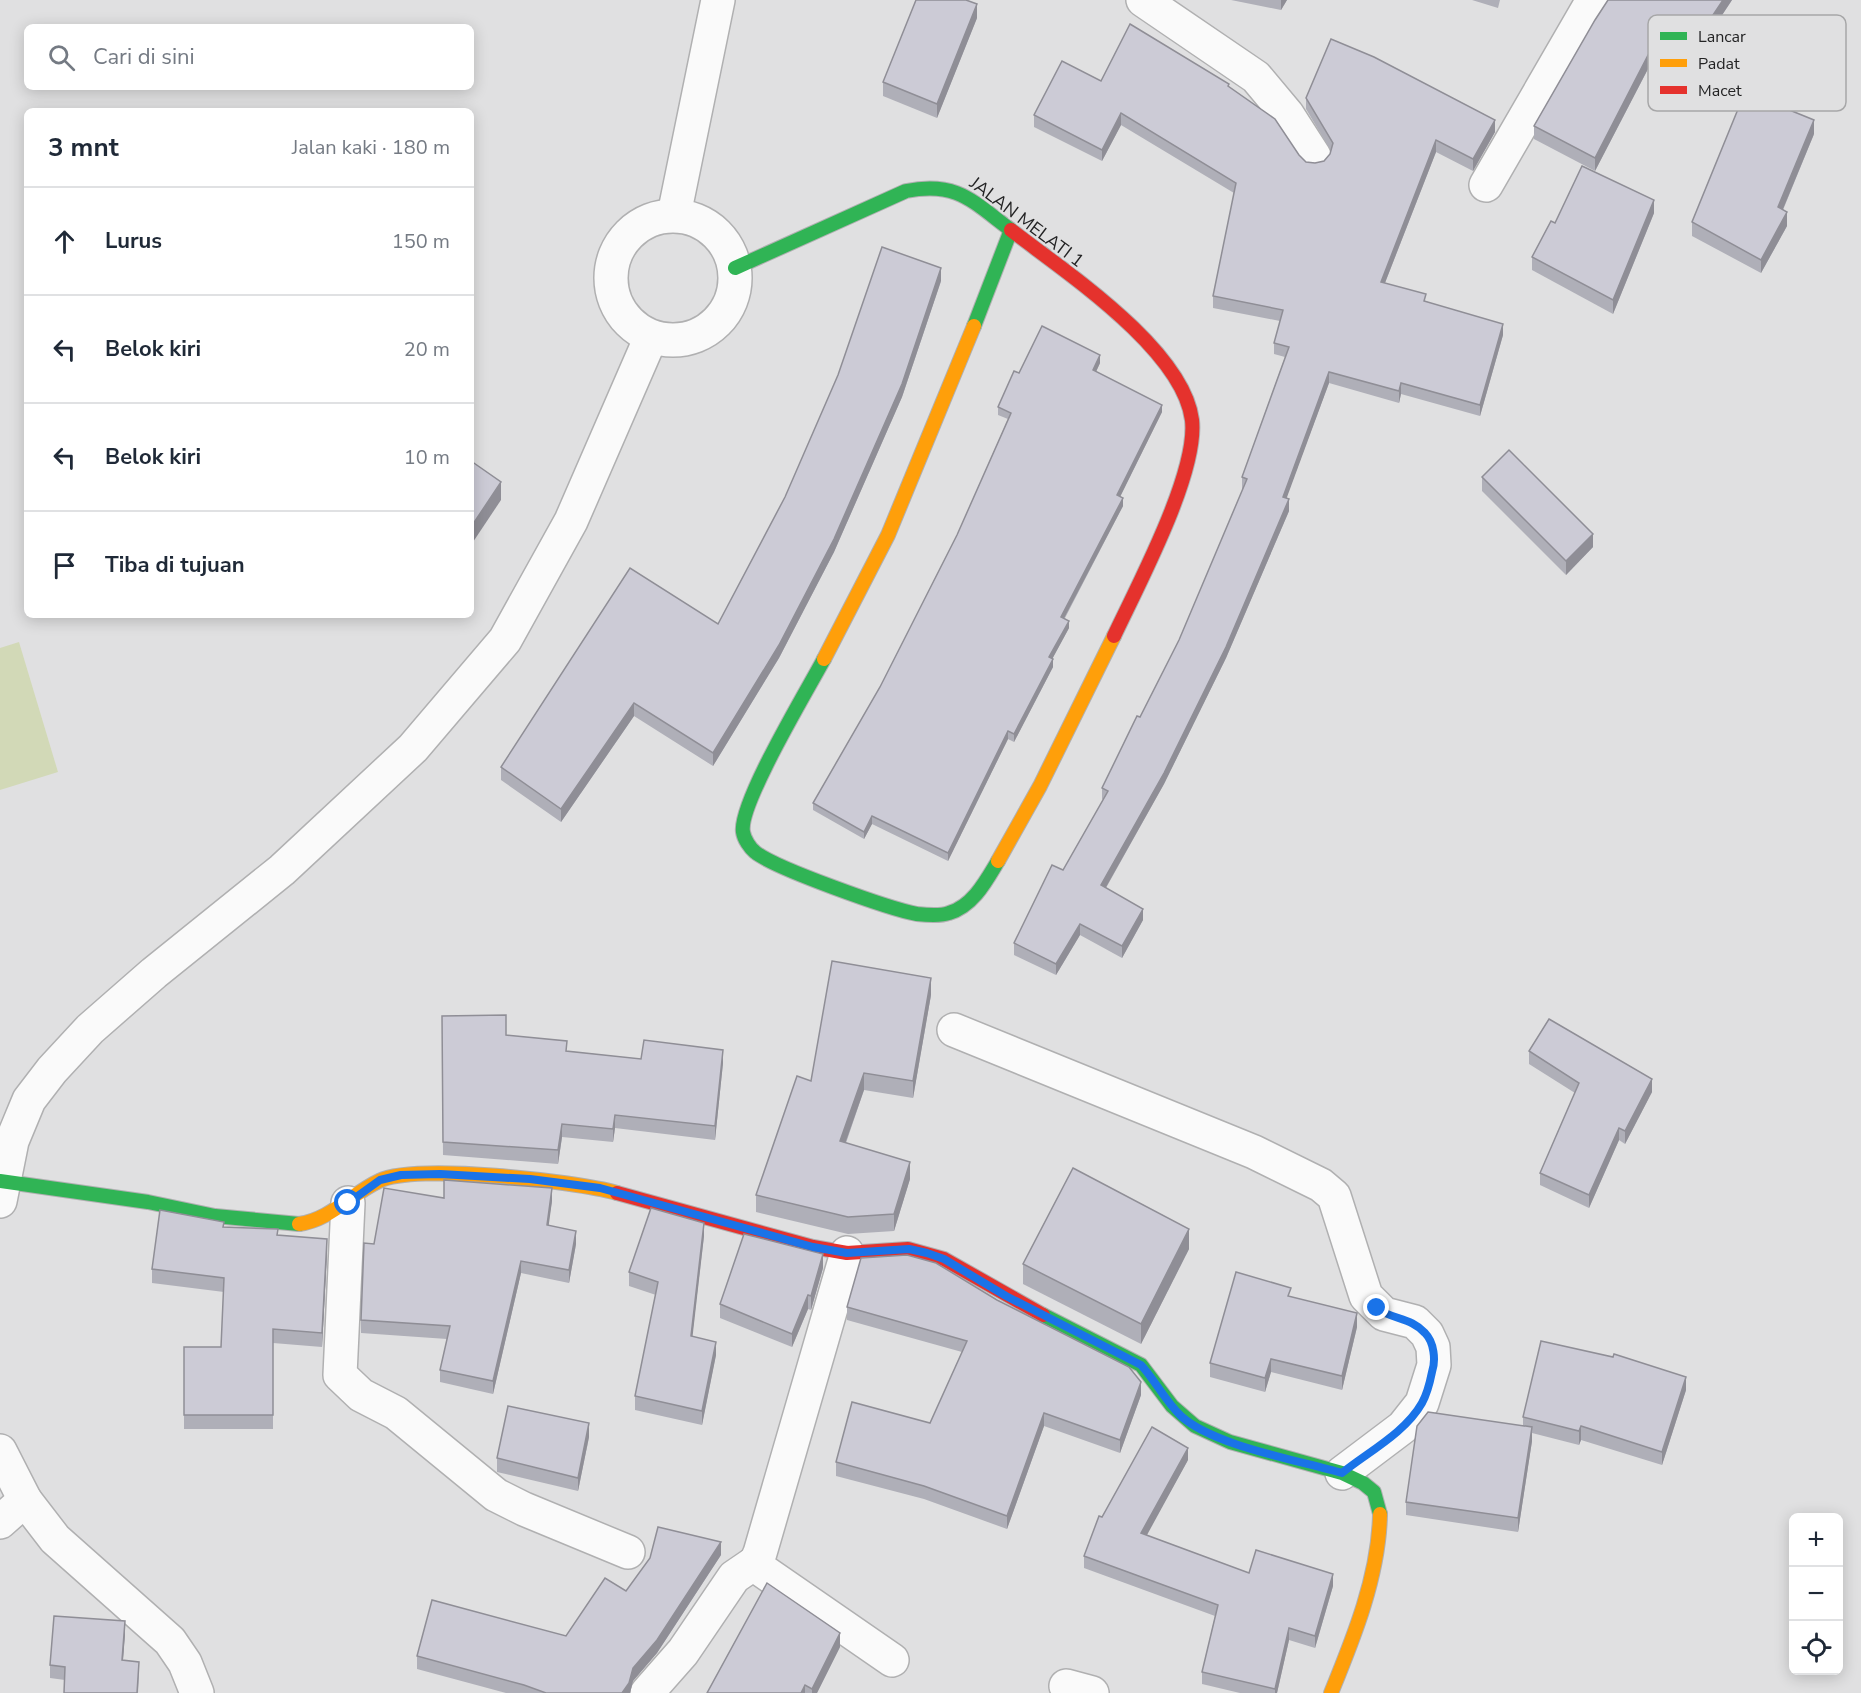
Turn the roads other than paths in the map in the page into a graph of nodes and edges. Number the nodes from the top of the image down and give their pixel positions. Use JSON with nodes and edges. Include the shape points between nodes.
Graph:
{"nodes":[{"id":1,"x":718,"y":0,"type":"edge"},
{"id":2,"x":1143,"y":0,"type":"edge"},
{"id":3,"x":1593,"y":0,"type":"edge"},
{"id":4,"x":1314,"y":156,"type":"dead end"},
{"id":5,"x":1486,"y":185,"type":"dead end"},
{"id":6,"x":674,"y":215,"type":"junction"},
{"id":7,"x":1011,"y":230,"type":"junction"},
{"id":8,"x":735,"y":268,"type":"junction"},
{"id":9,"x":651,"y":337,"type":"junction"},
{"id":10,"x":954,"y":1030,"type":"dead end"},
{"id":11,"x":1,"y":1187,"type":"edge"},
{"id":12,"x":348,"y":1203,"type":"junction"},
{"id":13,"x":847,"y":1253,"type":"junction"},
{"id":14,"x":0,"y":1451,"type":"edge"},
{"id":15,"x":1342,"y":1473,"type":"junction"},
{"id":16,"x":25,"y":1500,"type":"junction"},
{"id":17,"x":0,"y":1522,"type":"edge"},
{"id":18,"x":628,"y":1552,"type":"dead end"},
{"id":19,"x":753,"y":1564,"type":"junction"},
{"id":20,"x":892,"y":1660,"type":"dead end"},
{"id":21,"x":197,"y":1693,"type":"edge"},
{"id":22,"x":647,"y":1693,"type":"edge"},
{"id":23,"x":1331,"y":1693,"type":"edge"}],
"edges":[{"from":1,"to":6,"type":"street"},
{"from":2,"to":4,"type":"street","via":[[1256,77],[1287,114]]},
{"from":3,"to":5,"type":"street"},
{"from":6,"to":8,"type":"street","via":[[696,219],[714,230],[728,247]]},
{"from":6,"to":9,"type":"street","via":[[653,218],[634,229],[619,245],[612,265],[611,287],[618,309],[632,325]]},
{"from":7,"to":7,"type":"street","name":"JALAN MELATI 1","via":[[888,535],[751,797],[744,818],[743,832],[755,852],[879,903],[918,914],[948,914],[982,888],[1098,672],[1165,525],[1184,475],[1192,438],[1192,419],[1183,387],[1158,352],[1092,293]]},
{"from":7,"to":8,"type":"street","name":"JALAN MELATI 1","via":[[952,189],[926,187],[906,190]]},
{"from":8,"to":9,"type":"street","via":[[735,290],[712,327],[693,337]]},
{"from":9,"to":11,"type":"street","via":[[571,521],[505,640],[428,733],[282,870],[154,973],[83,1037],[29,1100],[12,1141]]},
{"from":10,"to":15,"type":"street","via":[[1254,1152],[1321,1185],[1334,1196],[1366,1296],[1384,1314],[1414,1322],[1427,1334],[1434,1365],[1422,1403],[1402,1427]]},
{"from":11,"to":12,"type":"street","via":[[265,1223],[315,1222]]},
{"from":12,"to":13,"type":"street","via":[[380,1180],[401,1175],[530,1179],[600,1188]]},
{"from":12,"to":18,"type":"street","via":[[340,1375],[361,1395],[396,1413],[496,1495]]},
{"from":13,"to":15,"type":"street","via":[[909,1249],[944,1259],[1006,1296],[1141,1365],[1180,1415],[1193,1425],[1233,1443]]},
{"from":13,"to":19,"type":"street","via":[[760,1553]]},
{"from":14,"to":16,"type":"street"},
{"from":15,"to":23,"type":"street","via":[[1374,1492],[1380,1506],[1380,1530],[1371,1580]]},
{"from":16,"to":17,"type":"street"},
{"from":16,"to":21,"type":"street","via":[[55,1539],[170,1641],[185,1663]]},
{"from":19,"to":20,"type":"street"},
{"from":19,"to":22,"type":"street","via":[[734,1577],[683,1652]]}]}
